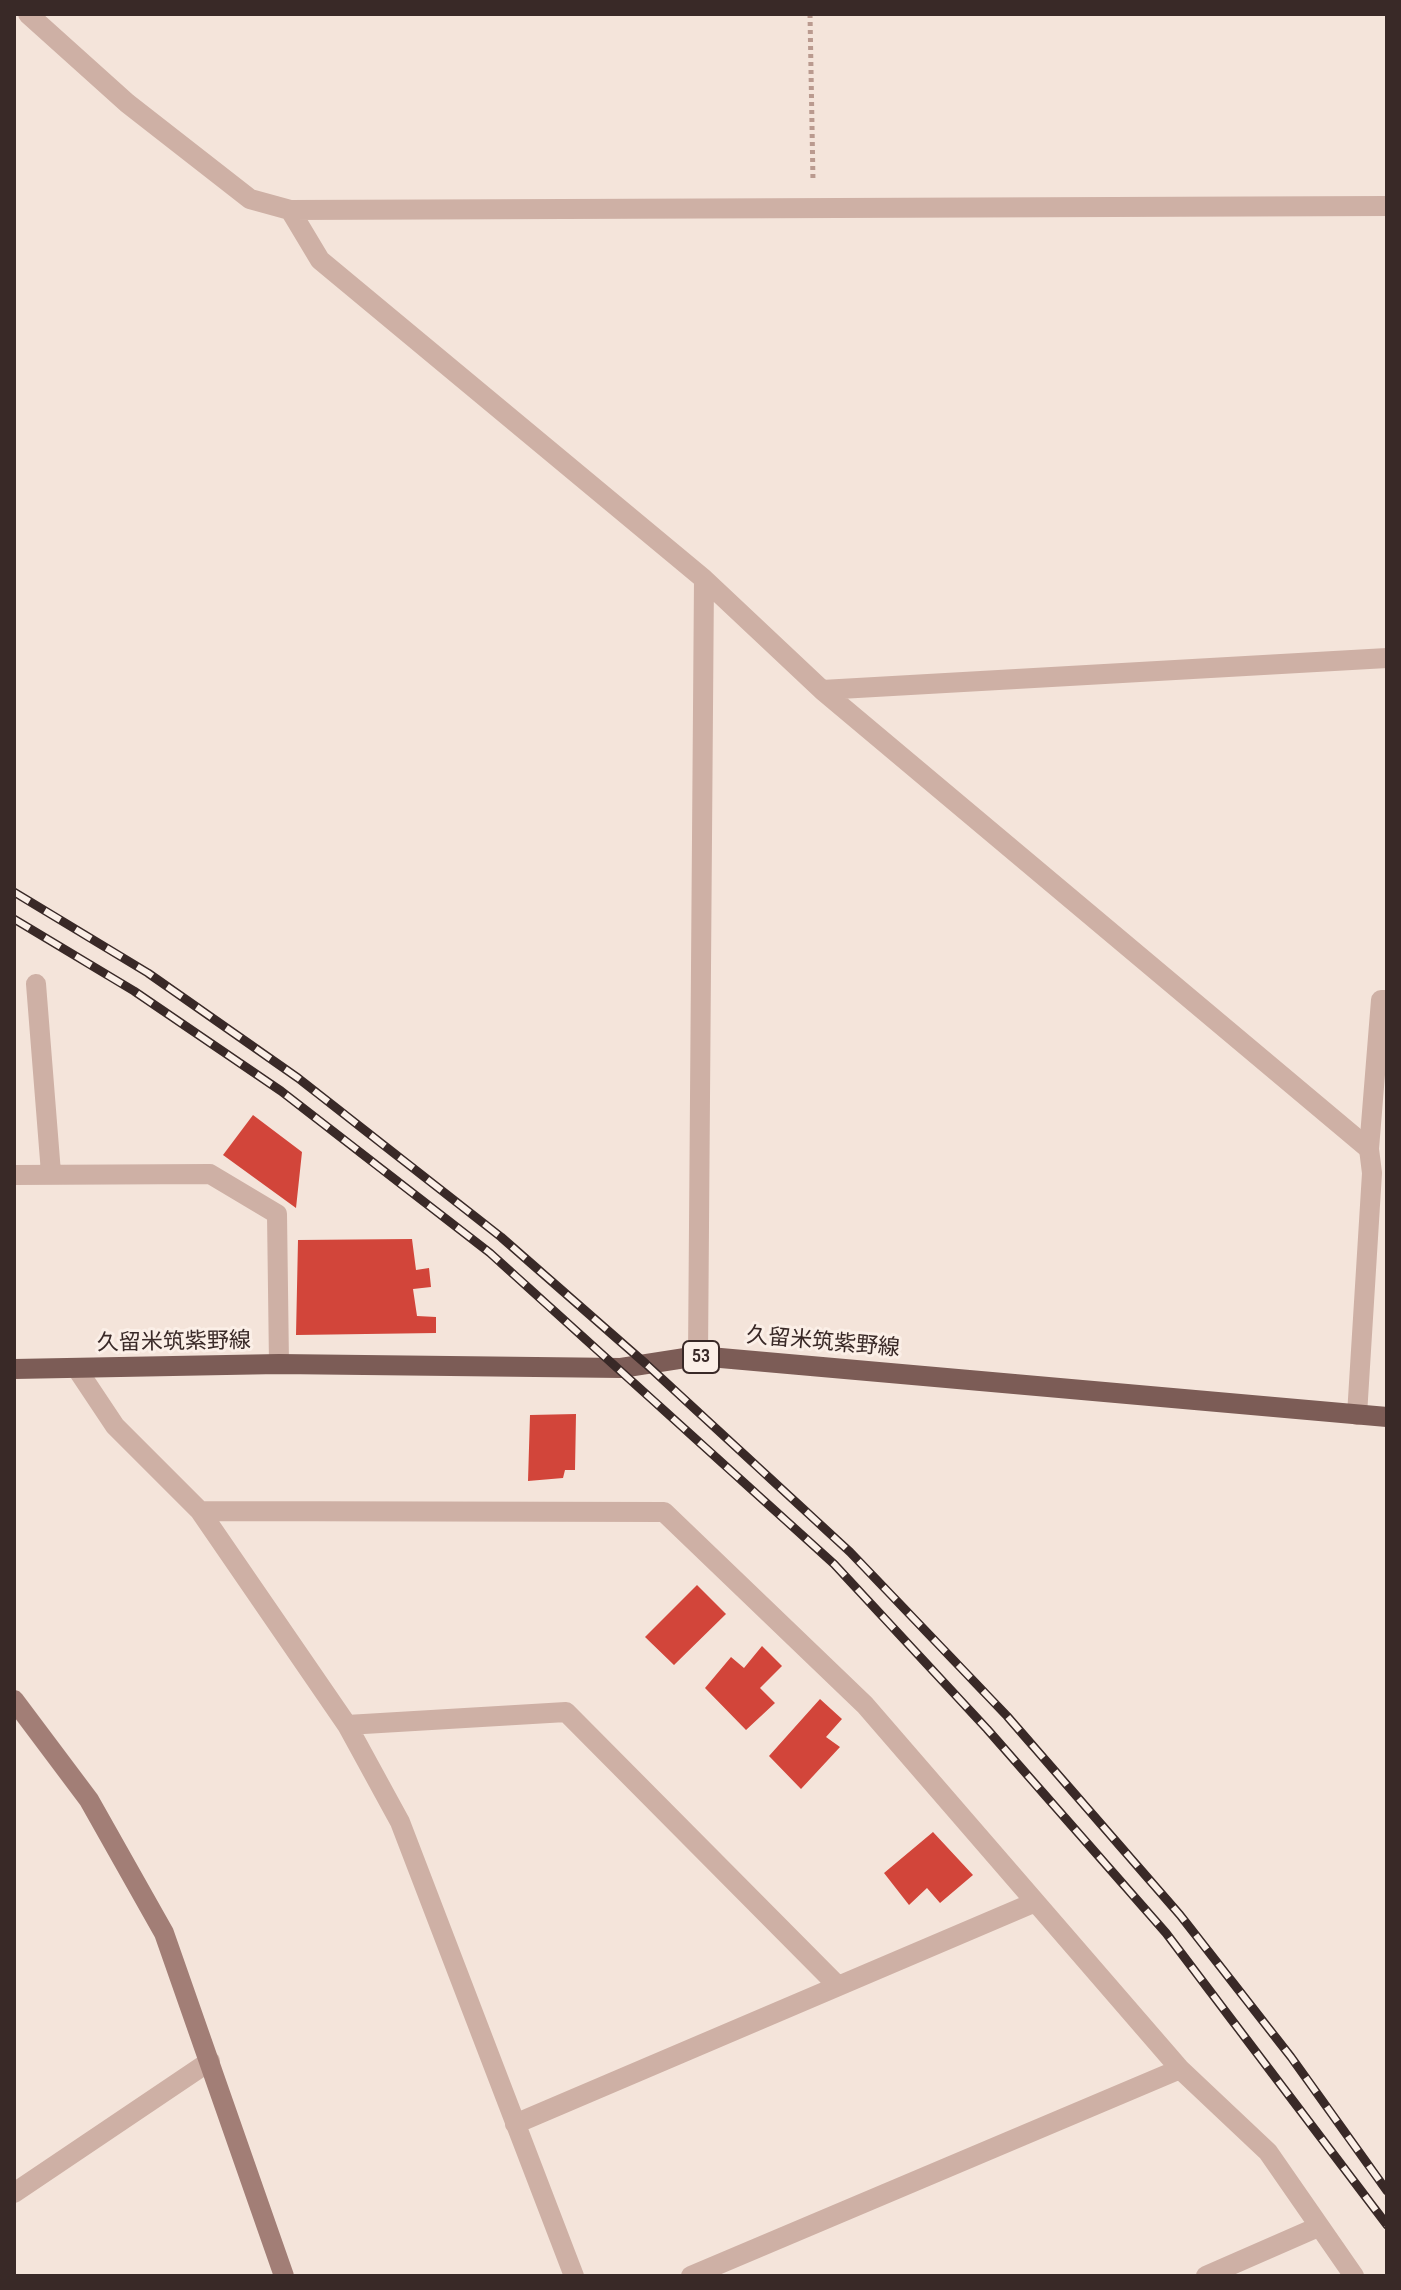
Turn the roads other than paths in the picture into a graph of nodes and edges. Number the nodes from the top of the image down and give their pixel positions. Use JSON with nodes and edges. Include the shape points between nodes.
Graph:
{"nodes":[{"id":1,"x":28,"y":14,"type":"edge"},
{"id":2,"x":1387,"y":206,"type":"edge"},
{"id":3,"x":290,"y":210,"type":"junction"},
{"id":4,"x":704,"y":579,"type":"junction"},
{"id":5,"x":1387,"y":658,"type":"edge"},
{"id":6,"x":822,"y":690,"type":"junction"},
{"id":7,"x":36,"y":984,"type":"dead end"},
{"id":8,"x":1387,"y":1000,"type":"edge"},
{"id":9,"x":1369,"y":1149,"type":"junction"},
{"id":10,"x":51,"y":1173,"type":"junction"},
{"id":11,"x":14,"y":1175,"type":"edge"},
{"id":12,"x":698,"y":1356,"type":"junction"},
{"id":13,"x":279,"y":1364,"type":"junction"},
{"id":14,"x":14,"y":1369,"type":"edge"},
{"id":15,"x":77,"y":1369,"type":"junction"},
{"id":16,"x":1357,"y":1415,"type":"junction"},
{"id":17,"x":1387,"y":1417,"type":"edge"},
{"id":18,"x":200,"y":1511,"type":"junction"},
{"id":19,"x":14,"y":1700,"type":"edge"},
{"id":20,"x":347,"y":1725,"type":"junction"},
{"id":21,"x":1033,"y":1903,"type":"junction"},
{"id":22,"x":838,"y":1986,"type":"junction"},
{"id":23,"x":210,"y":2061,"type":"junction"},
{"id":24,"x":1180,"y":2069,"type":"junction"},
{"id":25,"x":515,"y":2124,"type":"junction"},
{"id":26,"x":14,"y":2193,"type":"edge"},
{"id":27,"x":1318,"y":2227,"type":"junction"},
{"id":28,"x":284,"y":2276,"type":"edge"},
{"id":29,"x":574,"y":2276,"type":"edge"},
{"id":30,"x":691,"y":2276,"type":"edge"},
{"id":31,"x":1206,"y":2276,"type":"edge"},
{"id":32,"x":1354,"y":2276,"type":"edge"}],
"edges":[{"from":1,"to":3,"type":"street","via":[[127,103],[250,199]]},
{"from":2,"to":3,"type":"street"},
{"from":3,"to":4,"type":"street","via":[[320,260]]},
{"from":4,"to":6,"type":"street"},
{"from":4,"to":12,"type":"street"},
{"from":5,"to":6,"type":"street"},
{"from":6,"to":9,"type":"street"},
{"from":7,"to":10,"type":"street"},
{"from":8,"to":9,"type":"street","via":[[1381,1000]]},
{"from":9,"to":16,"type":"street","via":[[1372,1173]]},
{"from":10,"to":11,"type":"street"},
{"from":10,"to":13,"type":"street","via":[[210,1174],[277,1214]]},
{"from":12,"to":13,"type":"main road","name":"久留米筑紫野線","number":"53","via":[[621,1368]]},
{"from":12,"to":16,"type":"main road","name":"久留米筑紫野線","number":"53"},
{"from":13,"to":15,"type":"main road","name":"久留米筑紫野線","number":"53"},
{"from":14,"to":15,"type":"main road","name":"久留米筑紫野線","number":"53"},
{"from":15,"to":18,"type":"street","via":[[115,1426]]},
{"from":16,"to":17,"type":"main road","name":"久留米筑紫野線","number":"53"},
{"from":18,"to":20,"type":"street"},
{"from":18,"to":21,"type":"street","via":[[664,1512],[865,1705]]},
{"from":19,"to":23,"type":"street","via":[[89,1800],[164,1933]]},
{"from":20,"to":22,"type":"street","via":[[566,1712]]},
{"from":20,"to":25,"type":"street","via":[[400,1822]]},
{"from":21,"to":22,"type":"street"},
{"from":21,"to":24,"type":"street"},
{"from":22,"to":25,"type":"street"},
{"from":23,"to":26,"type":"street"},
{"from":23,"to":28,"type":"street"},
{"from":24,"to":27,"type":"street","via":[[1268,2152]]},
{"from":24,"to":30,"type":"street"},
{"from":25,"to":29,"type":"street"},
{"from":27,"to":31,"type":"street"},
{"from":27,"to":32,"type":"street"}]}
